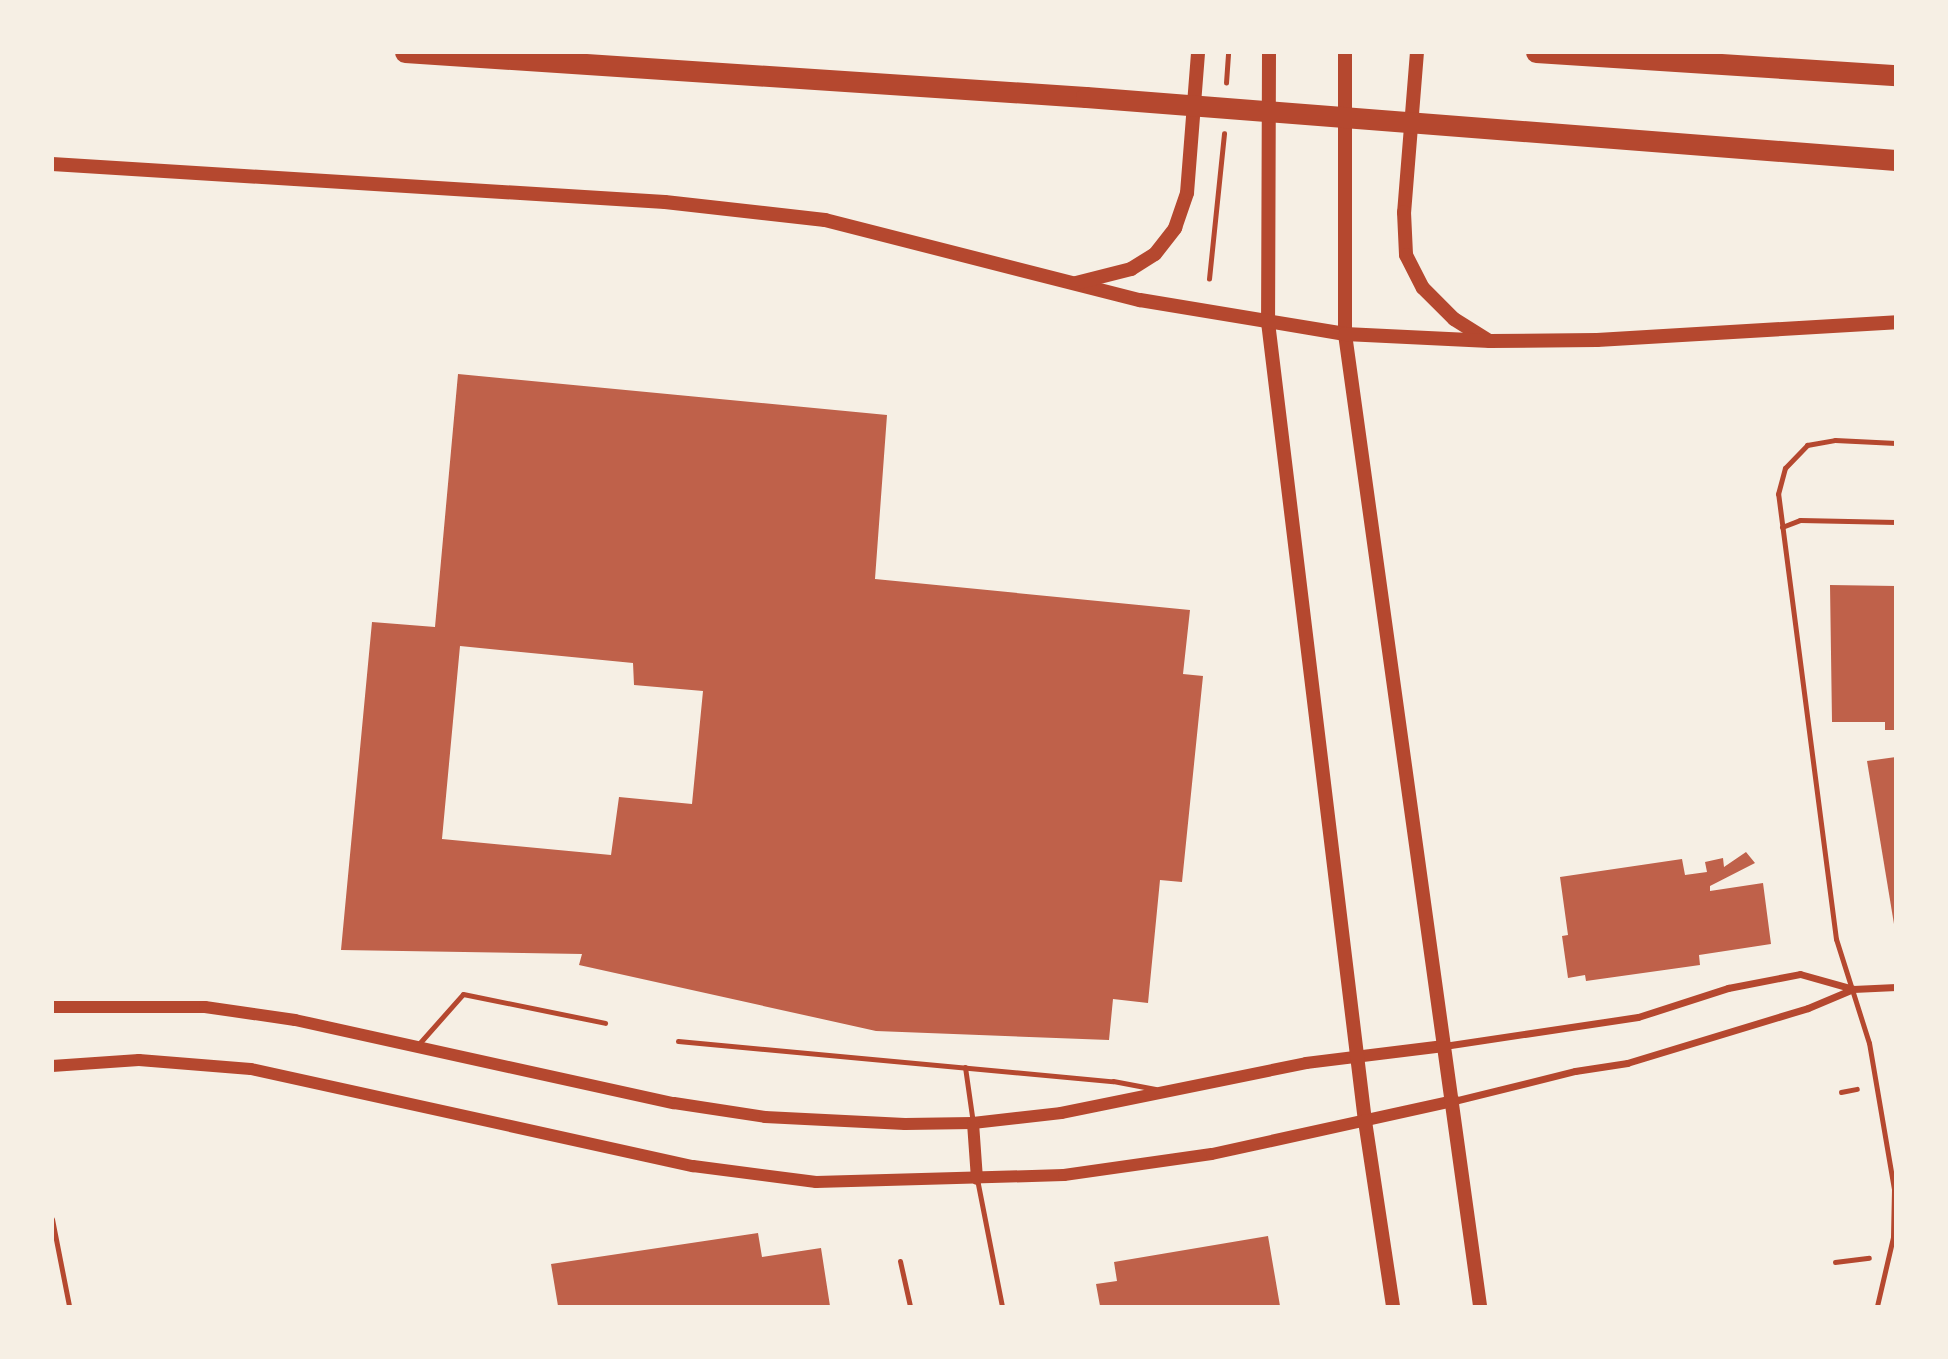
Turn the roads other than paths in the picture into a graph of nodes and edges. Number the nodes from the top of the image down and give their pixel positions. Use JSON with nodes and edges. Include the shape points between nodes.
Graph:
{"nodes":[{"id":1,"x":405,"y":52,"type":"edge"},
{"id":2,"x":1198,"y":52,"type":"edge"},
{"id":3,"x":1269,"y":52,"type":"edge"},
{"id":4,"x":1345,"y":52,"type":"edge"},
{"id":5,"x":1417,"y":52,"type":"edge"},
{"id":6,"x":1535,"y":52,"type":"edge"},
{"id":7,"x":1895,"y":75,"type":"edge"},
{"id":8,"x":1895,"y":160,"type":"edge"},
{"id":9,"x":52,"y":164,"type":"edge"},
{"id":10,"x":1071,"y":284,"type":"junction"},
{"id":11,"x":1895,"y":322,"type":"edge"},
{"id":12,"x":1268,"y":323,"type":"junction"},
{"id":13,"x":1345,"y":334,"type":"junction"},
{"id":14,"x":1490,"y":341,"type":"junction"},
{"id":15,"x":1895,"y":443,"type":"edge"},
{"id":16,"x":1895,"y":522,"type":"edge"},
{"id":17,"x":1782,"y":527,"type":"junction"},
{"id":18,"x":1895,"y":987,"type":"edge"},
{"id":19,"x":1853,"y":989,"type":"junction"},
{"id":20,"x":52,"y":1007,"type":"edge"},
{"id":21,"x":605,"y":1023,"type":"dead end"},
{"id":22,"x":678,"y":1041,"type":"dead end"},
{"id":23,"x":416,"y":1046,"type":"junction"},
{"id":24,"x":1444,"y":1046,"type":"junction"},
{"id":25,"x":1360,"y":1056,"type":"junction"},
{"id":26,"x":52,"y":1066,"type":"edge"},
{"id":27,"x":965,"y":1067,"type":"junction"},
{"id":28,"x":1172,"y":1093,"type":"junction"},
{"id":29,"x":1454,"y":1101,"type":"junction"},
{"id":30,"x":1365,"y":1121,"type":"junction"},
{"id":31,"x":973,"y":1123,"type":"junction"},
{"id":32,"x":977,"y":1179,"type":"junction"},
{"id":33,"x":52,"y":1219,"type":"edge"},
{"id":34,"x":900,"y":1261,"type":"dead end"},
{"id":35,"x":69,"y":1307,"type":"edge"},
{"id":36,"x":910,"y":1307,"type":"edge"},
{"id":37,"x":1002,"y":1307,"type":"edge"},
{"id":38,"x":1392,"y":1307,"type":"edge"},
{"id":39,"x":1480,"y":1307,"type":"edge"},
{"id":40,"x":1877,"y":1307,"type":"edge"}],
"edges":[{"from":1,"to":8,"type":"highway","via":[[1086,97]]},
{"from":2,"to":10,"type":"main road","via":[[1187,193],[1175,228],[1155,254],[1131,269]]},
{"from":3,"to":12,"type":"main road"},
{"from":4,"to":13,"type":"main road"},
{"from":5,"to":14,"type":"main road","via":[[1404,212],[1406,255],[1423,288],[1454,319]]},
{"from":6,"to":7,"type":"highway"},
{"from":9,"to":10,"type":"main road","via":[[746,210],[825,220]]},
{"from":10,"to":12,"type":"main road"},
{"from":11,"to":14,"type":"main road","via":[[1597,340]]},
{"from":12,"to":13,"type":"main road"},
{"from":12,"to":25,"type":"main road"},
{"from":13,"to":14,"type":"main road"},
{"from":13,"to":24,"type":"main road"},
{"from":15,"to":17,"type":"lane","via":[[1835,440],[1807,445],[1785,468],[1778,494]]},
{"from":16,"to":17,"type":"lane","via":[[1800,520]]},
{"from":17,"to":19,"type":"lane","via":[[1836,939]]},
{"from":18,"to":19,"type":"street"},
{"from":19,"to":24,"type":"street","via":[[1800,974],[1728,988],[1638,1017]]},
{"from":19,"to":29,"type":"street","via":[[1808,1009],[1627,1063]]},
{"from":19,"to":40,"type":"lane","via":[[1887,1136],[1894,1197]]},
{"from":20,"to":23,"type":"street","via":[[205,1007],[295,1020]]},
{"from":21,"to":23,"type":"lane","via":[[463,994]]},
{"from":22,"to":27,"type":"lane"},
{"from":23,"to":31,"type":"street","via":[[674,1103],[765,1117]]},
{"from":24,"to":25,"type":"street"},
{"from":24,"to":29,"type":"main road"},
{"from":25,"to":28,"type":"street","via":[[1306,1063]]},
{"from":25,"to":30,"type":"main road"},
{"from":26,"to":32,"type":"street","via":[[139,1060],[251,1069],[758,1177],[816,1182]]},
{"from":27,"to":28,"type":"lane","via":[[1113,1081]]},
{"from":27,"to":31,"type":"lane"},
{"from":28,"to":31,"type":"street"},
{"from":29,"to":30,"type":"street"},
{"from":29,"to":39,"type":"main road"},
{"from":30,"to":32,"type":"street","via":[[1212,1154],[1063,1175]]},
{"from":30,"to":38,"type":"main road"},
{"from":31,"to":32,"type":"street"},
{"from":32,"to":37,"type":"lane"},
{"from":33,"to":35,"type":"lane"},
{"from":34,"to":36,"type":"lane"}]}
